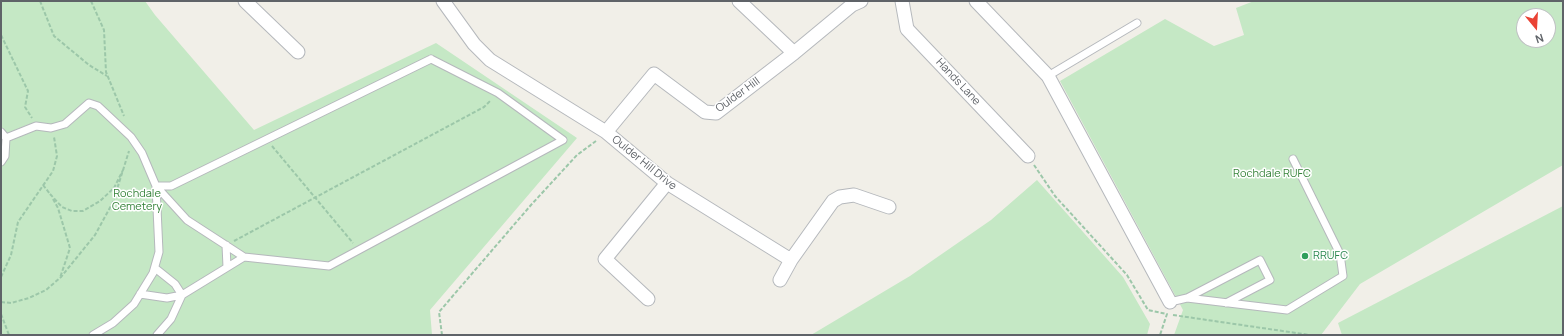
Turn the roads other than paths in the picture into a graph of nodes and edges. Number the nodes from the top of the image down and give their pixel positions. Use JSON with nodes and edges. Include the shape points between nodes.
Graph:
{"nodes":[{"id":1,"x":245,"y":1,"type":"edge"},
{"id":2,"x":444,"y":1,"type":"edge"},
{"id":3,"x":739,"y":1,"type":"edge"},
{"id":4,"x":861,"y":1,"type":"edge"},
{"id":5,"x":902,"y":1,"type":"edge"},
{"id":6,"x":976,"y":1,"type":"edge"},
{"id":7,"x":1137,"y":23,"type":"dead end"},
{"id":8,"x":298,"y":52,"type":"dead end"},
{"id":9,"x":794,"y":53,"type":"junction"},
{"id":10,"x":1048,"y":76,"type":"junction"},
{"id":11,"x":1,"y":132,"type":"edge"},
{"id":12,"x":606,"y":132,"type":"junction"},
{"id":13,"x":6,"y":138,"type":"junction"},
{"id":14,"x":1028,"y":156,"type":"road end"},
{"id":15,"x":1293,"y":159,"type":"dead end"},
{"id":16,"x":1,"y":162,"type":"edge"},
{"id":17,"x":667,"y":183,"type":"junction"},
{"id":18,"x":156,"y":186,"type":"junction"},
{"id":19,"x":889,"y":207,"type":"dead end"},
{"id":20,"x":226,"y":245,"type":"junction"},
{"id":21,"x":244,"y":256,"type":"junction"},
{"id":22,"x":791,"y":260,"type":"junction"},
{"id":23,"x":227,"y":267,"type":"junction"},
{"id":24,"x":155,"y":268,"type":"junction"},
{"id":25,"x":780,"y":280,"type":"dead end"},
{"id":26,"x":140,"y":294,"type":"junction"},
{"id":27,"x":182,"y":295,"type":"junction"},
{"id":28,"x":1187,"y":298,"type":"junction"},
{"id":29,"x":648,"y":299,"type":"dead end"},
{"id":30,"x":1226,"y":302,"type":"junction"},
{"id":31,"x":1169,"y":308,"type":"joint"},
{"id":32,"x":93,"y":335,"type":"edge"},
{"id":33,"x":157,"y":335,"type":"edge"}],
"edges":[{"from":1,"to":8,"type":"street"},
{"from":2,"to":12,"type":"street","name":"Oulder Hill Drive","via":[[474,44],[490,60]]},
{"from":3,"to":9,"type":"street"},
{"from":4,"to":9,"type":"street","name":"Oulder Hill","via":[[852,5]]},
{"from":5,"to":14,"type":"street","name":"Hands Lane","via":[[908,29]]},
{"from":6,"to":10,"type":"street"},
{"from":7,"to":10,"type":"lane"},
{"from":9,"to":12,"type":"street","name":"Oulder Hill","via":[[716,113],[705,112],[654,74]]},
{"from":10,"to":31,"type":"street"},
{"from":11,"to":13,"type":"lane"},
{"from":12,"to":17,"type":"street","name":"Oulder Hill Drive"},
{"from":13,"to":16,"type":"lane","via":[[6,156]]},
{"from":13,"to":18,"type":"lane","via":[[36,126],[51,128],[65,124],[89,103],[98,106],[131,137],[142,153]]},
{"from":15,"to":30,"type":"lane","via":[[1340,254],[1343,276],[1287,310]]},
{"from":17,"to":22,"type":"street","name":"Oulder Hill Drive"},
{"from":17,"to":29,"type":"street","via":[[605,259]]},
{"from":18,"to":20,"type":"lane","via":[[187,220]]},
{"from":18,"to":21,"type":"lane","via":[[171,186],[431,59],[498,93],[563,140],[329,266]]},
{"from":18,"to":24,"type":"lane","via":[[159,252]]},
{"from":19,"to":22,"type":"street","via":[[854,195],[840,196],[832,201]]},
{"from":20,"to":21,"type":"lane"},
{"from":20,"to":23,"type":"lane"},
{"from":21,"to":23,"type":"lane"},
{"from":22,"to":25,"type":"street"},
{"from":23,"to":27,"type":"lane"},
{"from":24,"to":26,"type":"lane"},
{"from":24,"to":27,"type":"lane","via":[[175,284]]},
{"from":26,"to":27,"type":"lane","via":[[167,298]]},
{"from":26,"to":32,"type":"lane","via":[[134,304],[113,323]]},
{"from":27,"to":33,"type":"lane","via":[[171,319]]},
{"from":28,"to":30,"type":"lane"},
{"from":28,"to":30,"type":"lane","via":[[1260,260],[1270,280]]},
{"from":28,"to":31,"type":"lane"}]}
